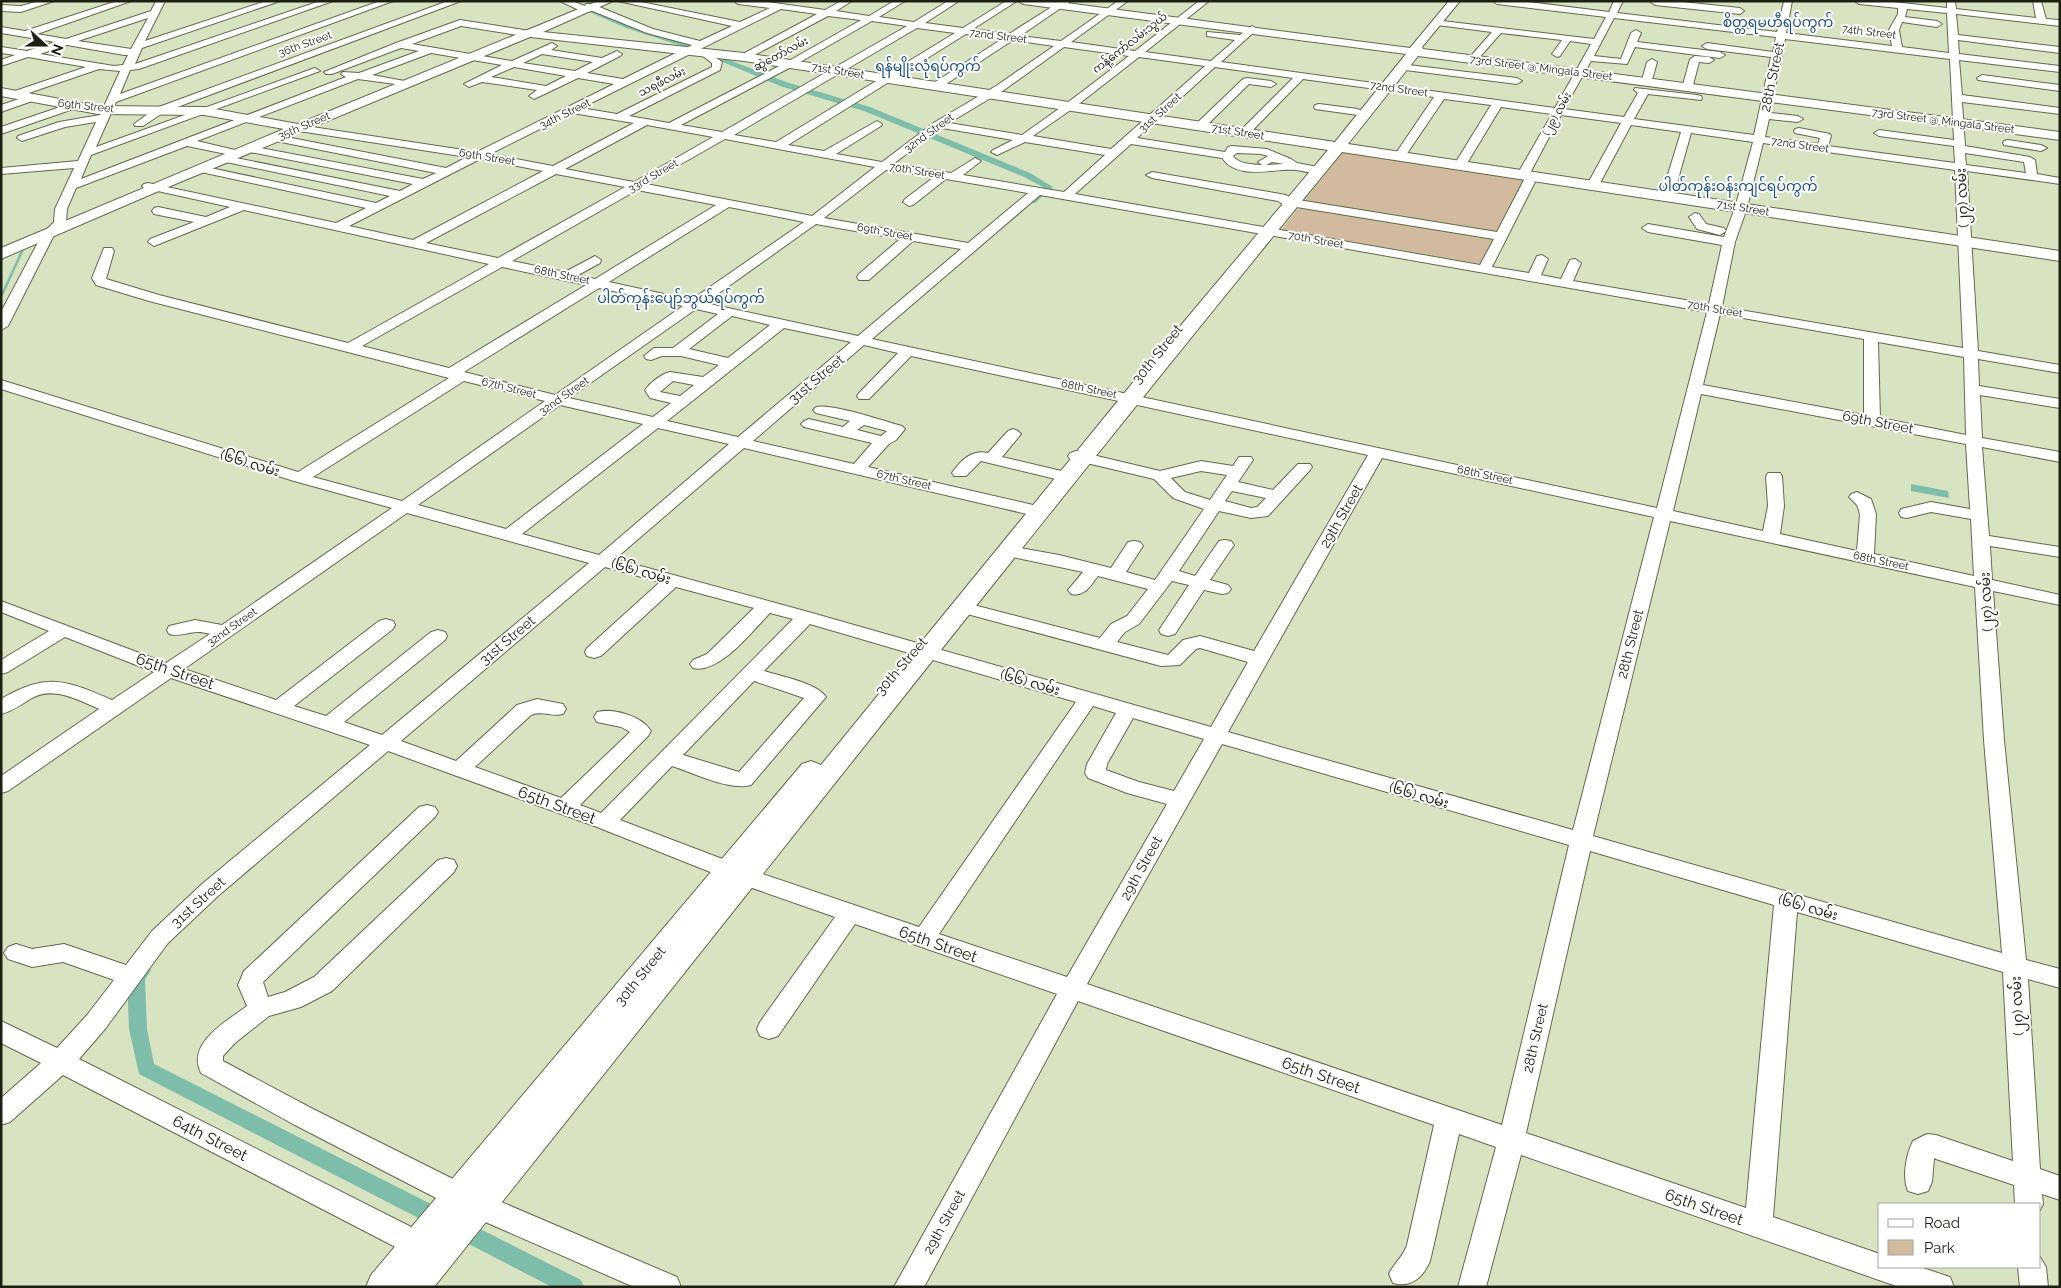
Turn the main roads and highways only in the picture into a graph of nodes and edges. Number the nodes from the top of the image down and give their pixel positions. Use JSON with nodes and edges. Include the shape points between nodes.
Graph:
{"nodes":[{"id":1,"x":608,"y":1,"type":"edge"},
{"id":2,"x":1023,"y":1,"type":"edge"},
{"id":3,"x":1041,"y":1,"type":"edge"},
{"id":4,"x":1455,"y":1,"type":"edge"},
{"id":5,"x":1063,"y":4,"type":"edge"},
{"id":6,"x":589,"y":7,"type":"edge"},
{"id":7,"x":526,"y":33,"type":"junction"},
{"id":8,"x":1413,"y":50,"type":"junction"},
{"id":9,"x":1580,"y":72,"type":"junction"},
{"id":10,"x":1382,"y":87,"type":"junction"},
{"id":11,"x":1695,"y":91,"type":"junction"},
{"id":12,"x":7,"y":94,"type":"edge"},
{"id":13,"x":296,"y":128,"type":"junction"},
{"id":14,"x":2060,"y":135,"type":"edge"},
{"id":15,"x":1334,"y":146,"type":"junction"},
{"id":16,"x":228,"y":155,"type":"junction"},
{"id":17,"x":152,"y":186,"type":"junction"},
{"id":18,"x":54,"y":228,"type":"junction"},
{"id":19,"x":1,"y":248,"type":"edge"},
{"id":20,"x":1,"y":254,"type":"edge"},
{"id":21,"x":2060,"y":256,"type":"edge"},
{"id":22,"x":1080,"y":456,"type":"junction"},
{"id":23,"x":1036,"y":511,"type":"junction"},
{"id":24,"x":921,"y":650,"type":"junction"},
{"id":25,"x":451,"y":1220,"type":"junction"},
{"id":26,"x":384,"y":1287,"type":"edge"},
{"id":27,"x":411,"y":1287,"type":"edge"}],
"edges":[{"from":1,"to":6,"type":"main road","name":"35th Street"},
{"from":2,"to":5,"type":"main road","name":"73rd Street @ Mingala Street"},
{"from":3,"to":5,"type":"main road","name":"73rd Street @ Mingala Street"},
{"from":4,"to":8,"type":"main road","name":"30th Street"},
{"from":5,"to":8,"type":"main road","name":"73rd Street @ Mingala Street","via":[[1249,32]]},
{"from":6,"to":7,"type":"main road","name":"35th Street"},
{"from":7,"to":13,"type":"main road","name":"35th Street"},
{"from":7,"to":15,"type":"main road","name":"71st Street","via":[[698,49]]},
{"from":8,"to":9,"type":"main road","name":"73rd Street @ Mingala Street"},
{"from":8,"to":9,"type":"main road","name":"73rd Street @ Mingala Street"},
{"from":8,"to":10,"type":"main road","name":"30th Street"},
{"from":8,"to":10,"type":"main road","name":"30th Street"},
{"from":9,"to":11,"type":"main road","name":"73rd Street @ Mingala Street"},
{"from":9,"to":11,"type":"main road","name":"73rd Street @ Mingala Street","via":[[1644,87]]},
{"from":10,"to":15,"type":"main road","name":"30th Street"},
{"from":10,"to":15,"type":"main road","name":"30th Street","via":[[1358,112]]},
{"from":11,"to":14,"type":"main road","name":"73rd Street @ Mingala Street","via":[[1767,96],[1961,135]]},
{"from":12,"to":13,"type":"main road","name":"69th Street","via":[[72,106],[204,111]]},
{"from":13,"to":16,"type":"main road","name":"35th Street"},
{"from":13,"to":16,"type":"main road","name":"35th Street","via":[[250,149]]},
{"from":15,"to":21,"type":"main road","name":"71st Street"},
{"from":15,"to":22,"type":"main road","name":"30th Street"},
{"from":16,"to":17,"type":"main road","name":"35th Street"},
{"from":16,"to":17,"type":"main road","name":"35th Street","via":[[201,169]]},
{"from":17,"to":18,"type":"main road","name":"35th Street"},
{"from":18,"to":19,"type":"main road","name":"35th Street"},
{"from":18,"to":20,"type":"main road","name":"35th Street"},
{"from":22,"to":23,"type":"main road","name":"30th Street"},
{"from":22,"to":23,"type":"main road","name":"30th Street","via":[[1058,477]]},
{"from":23,"to":24,"type":"main road","name":"30th Street"},
{"from":23,"to":24,"type":"main road","name":"30th Street","via":[[1009,551]]},
{"from":24,"to":25,"type":"main road","name":"30th Street"},
{"from":25,"to":26,"type":"main road","name":"30th Street"},
{"from":25,"to":27,"type":"main road","name":"30th Street"}]}
